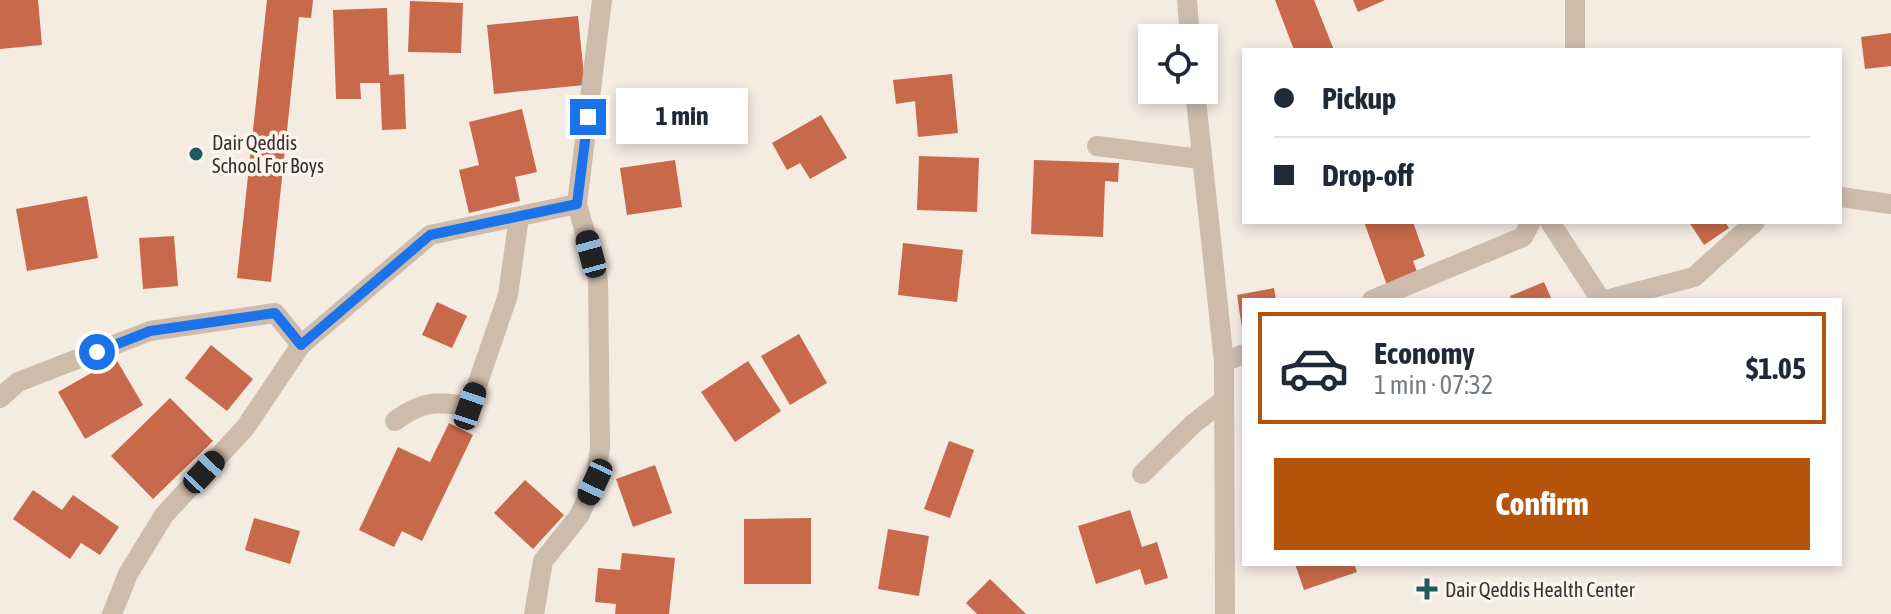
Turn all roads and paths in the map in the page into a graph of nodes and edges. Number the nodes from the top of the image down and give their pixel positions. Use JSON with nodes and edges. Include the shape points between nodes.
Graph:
{"nodes":[{"id":1,"x":602,"y":0,"type":"edge"},
{"id":2,"x":1187,"y":0,"type":"edge"},
{"id":3,"x":1575,"y":0,"type":"edge"},
{"id":4,"x":1189,"y":24,"type":"edge"},
{"id":5,"x":1575,"y":48,"type":"edge"},
{"id":6,"x":1196,"y":104,"type":"edge"},
{"id":7,"x":1097,"y":146,"type":"dead end"},
{"id":8,"x":1200,"y":159,"type":"junction"},
{"id":9,"x":1842,"y":197,"type":"edge"},
{"id":10,"x":577,"y":204,"type":"junction"},
{"id":11,"x":1891,"y":204,"type":"edge"},
{"id":12,"x":519,"y":217,"type":"junction"},
{"id":13,"x":1530,"y":224,"type":"edge"},
{"id":14,"x":1551,"y":224,"type":"edge"},
{"id":15,"x":1753,"y":224,"type":"edge"},
{"id":16,"x":1377,"y":298,"type":"edge"},
{"id":17,"x":1603,"y":298,"type":"edge"},
{"id":18,"x":1612,"y":298,"type":"edge"},
{"id":19,"x":301,"y":345,"type":"junction"},
{"id":20,"x":1242,"y":355,"type":"edge"},
{"id":21,"x":1224,"y":362,"type":"junction"},
{"id":22,"x":0,"y":398,"type":"edge"},
{"id":23,"x":1224,"y":400,"type":"junction"},
{"id":24,"x":395,"y":421,"type":"dead end"},
{"id":25,"x":1142,"y":474,"type":"dead end"},
{"id":26,"x":112,"y":614,"type":"edge"},
{"id":27,"x":534,"y":614,"type":"edge"},
{"id":28,"x":1225,"y":614,"type":"edge"}],
"edges":[{"from":1,"to":10,"type":"street"},
{"from":2,"to":4,"type":"street"},
{"from":3,"to":5,"type":"street"},
{"from":6,"to":8,"type":"street"},
{"from":7,"to":8,"type":"street"},
{"from":8,"to":21,"type":"street"},
{"from":9,"to":11,"type":"street"},
{"from":10,"to":12,"type":"street"},
{"from":10,"to":27,"type":"street","via":[[598,279],[600,448],[595,482],[579,516],[543,561]]},
{"from":12,"to":19,"type":"street","via":[[430,235]]},
{"from":12,"to":24,"type":"street","via":[[508,295],[470,406],[415,406]]},
{"from":13,"to":16,"type":"street","via":[[1523,237]]},
{"from":14,"to":17,"type":"street"},
{"from":15,"to":18,"type":"street","via":[[1694,277]]},
{"from":19,"to":22,"type":"street","via":[[275,313],[150,331],[18,382]]},
{"from":19,"to":26,"type":"street","via":[[245,428],[164,515],[128,574]]},
{"from":20,"to":21,"type":"street"},
{"from":21,"to":23,"type":"street"},
{"from":23,"to":25,"type":"street"},
{"from":23,"to":28,"type":"street"}]}
